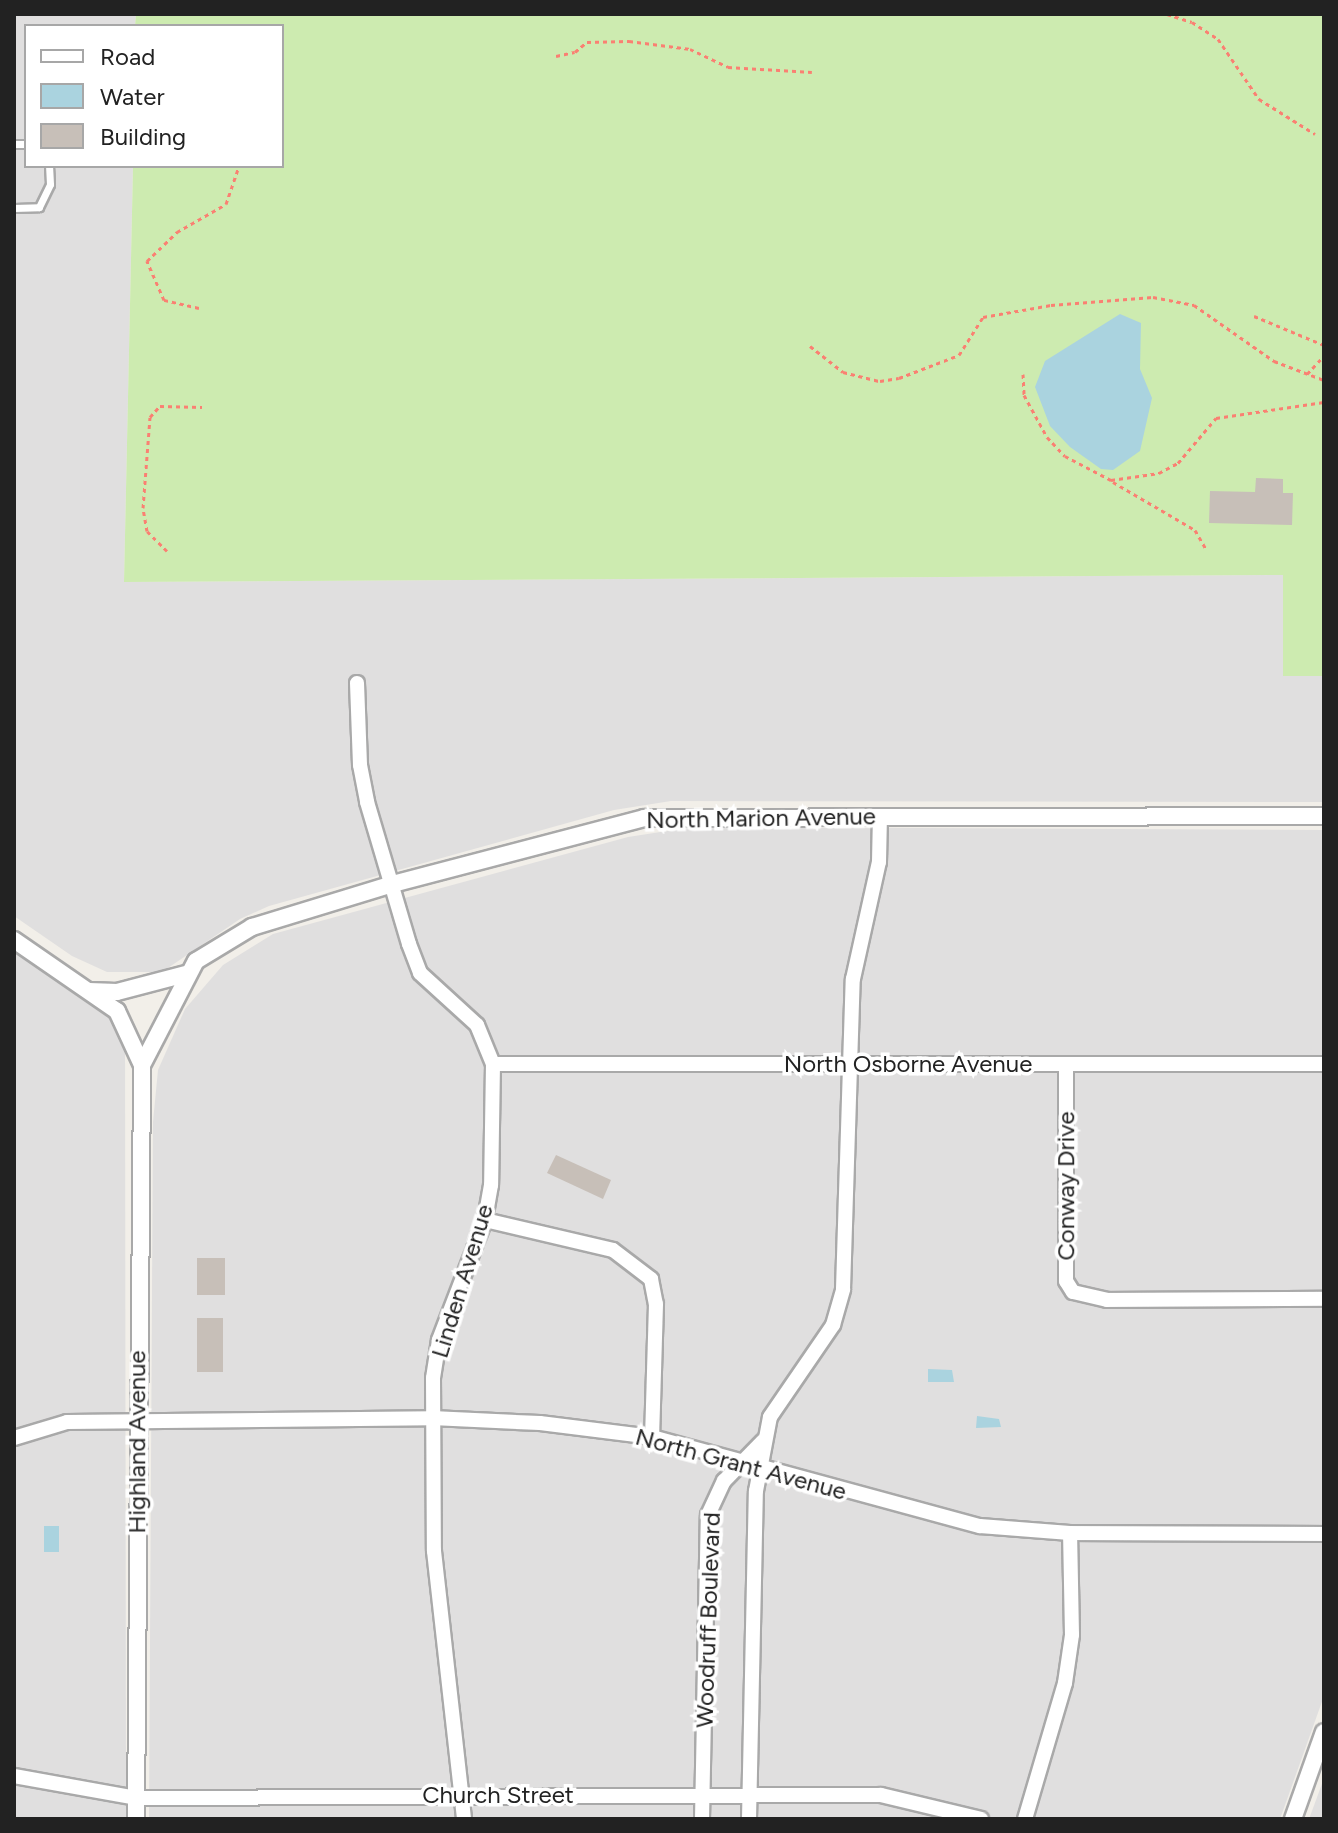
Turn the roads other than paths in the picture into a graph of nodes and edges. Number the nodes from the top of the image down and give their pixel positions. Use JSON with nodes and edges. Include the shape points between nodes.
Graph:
{"nodes":[{"id":1,"x":49,"y":168,"type":"edge"},
{"id":2,"x":14,"y":208,"type":"edge"},
{"id":3,"x":357,"y":683,"type":"dead end"},
{"id":4,"x":880,"y":816,"type":"junction"},
{"id":5,"x":1324,"y":816,"type":"edge"},
{"id":6,"x":389,"y":885,"type":"junction"},
{"id":7,"x":14,"y":940,"type":"edge"},
{"id":8,"x":186,"y":974,"type":"junction"},
{"id":9,"x":88,"y":991,"type":"junction"},
{"id":10,"x":493,"y":1064,"type":"junction"},
{"id":11,"x":850,"y":1064,"type":"junction"},
{"id":12,"x":1324,"y":1064,"type":"edge"},
{"id":13,"x":142,"y":1065,"type":"junction"},
{"id":14,"x":1066,"y":1065,"type":"junction"},
{"id":15,"x":485,"y":1220,"type":"junction"},
{"id":16,"x":1324,"y":1299,"type":"edge"},
{"id":17,"x":432,"y":1418,"type":"junction"},
{"id":18,"x":137,"y":1422,"type":"junction"},
{"id":19,"x":652,"y":1437,"type":"junction"},
{"id":20,"x":14,"y":1438,"type":"edge"},
{"id":21,"x":763,"y":1441,"type":"junction"},
{"id":22,"x":740,"y":1461,"type":"junction"},
{"id":23,"x":760,"y":1467,"type":"junction"},
{"id":24,"x":1070,"y":1533,"type":"junction"},
{"id":25,"x":1324,"y":1534,"type":"edge"},
{"id":26,"x":1324,"y":1732,"type":"edge"},
{"id":27,"x":14,"y":1776,"type":"edge"},
{"id":28,"x":748,"y":1793,"type":"junction"},
{"id":29,"x":702,"y":1794,"type":"junction"},
{"id":30,"x":464,"y":1795,"type":"junction"},
{"id":31,"x":136,"y":1798,"type":"junction"},
{"id":32,"x":136,"y":1819,"type":"edge"},
{"id":33,"x":464,"y":1819,"type":"edge"},
{"id":34,"x":702,"y":1819,"type":"edge"},
{"id":35,"x":749,"y":1819,"type":"edge"},
{"id":36,"x":981,"y":1819,"type":"edge"},
{"id":37,"x":1025,"y":1819,"type":"edge"},
{"id":38,"x":1293,"y":1819,"type":"edge"}],
"edges":[{"from":1,"to":2,"type":"lane","via":[[50,184],[39,207]]},
{"from":3,"to":6,"type":"street","name":"Linden Avenue","via":[[360,765]]},
{"from":4,"to":5,"type":"street","name":"North Marion Avenue"},
{"from":4,"to":6,"type":"street","name":"North Marion Avenue","via":[[644,818]]},
{"from":4,"to":11,"type":"street","name":"Woodruff Boulevard","via":[[879,862],[853,979]]},
{"from":6,"to":8,"type":"street","name":"North Marion Avenue","via":[[252,927],[208,952]]},
{"from":6,"to":10,"type":"street","name":"Linden Avenue","via":[[420,973],[477,1025]]},
{"from":7,"to":9,"type":"street"},
{"from":8,"to":9,"type":"street","via":[[117,992]]},
{"from":8,"to":13,"type":"street","name":"North Marion Avenue"},
{"from":9,"to":13,"type":"street","via":[[117,1011]]},
{"from":10,"to":11,"type":"street","name":"North Osborne Avenue"},
{"from":10,"to":15,"type":"street","name":"Linden Avenue","via":[[491,1185]]},
{"from":11,"to":14,"type":"street","name":"North Osborne Avenue"},
{"from":11,"to":21,"type":"street","name":"Woodruff Boulevard","via":[[843,1289],[833,1325],[770,1417]]},
{"from":12,"to":14,"type":"street","name":"North Osborne Avenue"},
{"from":13,"to":18,"type":"street","name":"Highland Avenue"},
{"from":14,"to":16,"type":"street","name":"Conway Drive","via":[[1066,1281],[1084,1299]]},
{"from":15,"to":17,"type":"street","name":"Linden Avenue","via":[[439,1340]]},
{"from":15,"to":19,"type":"street","via":[[613,1250],[651,1279],[656,1304]]},
{"from":17,"to":18,"type":"street","name":"North Grant Avenue"},
{"from":17,"to":19,"type":"street","name":"North Grant Avenue","via":[[540,1423]]},
{"from":17,"to":30,"type":"street","name":"Linden Avenue","via":[[435,1566]]},
{"from":18,"to":20,"type":"street","name":"North Grant Avenue","via":[[67,1422]]},
{"from":18,"to":31,"type":"street","name":"Highland Avenue"},
{"from":19,"to":22,"type":"street","name":"North Grant Avenue"},
{"from":21,"to":22,"type":"street","name":"Woodruff Boulevard"},
{"from":21,"to":23,"type":"street","name":"Woodruff Boulevard"},
{"from":22,"to":23,"type":"street","name":"North Grant Avenue"},
{"from":22,"to":29,"type":"street","name":"Woodruff Boulevard","via":[[708,1515]]},
{"from":23,"to":24,"type":"street","name":"North Grant Avenue","via":[[936,1518]]},
{"from":23,"to":28,"type":"street","name":"Woodruff Boulevard","via":[[753,1513]]},
{"from":24,"to":25,"type":"street","name":"North Grant Avenue"},
{"from":24,"to":37,"type":"street","via":[[1072,1635],[1065,1683]]},
{"from":26,"to":38,"type":"street"},
{"from":27,"to":31,"type":"street","name":"Church Street"},
{"from":28,"to":29,"type":"street","name":"Church Street"},
{"from":28,"to":35,"type":"street","name":"Woodruff Boulevard"},
{"from":28,"to":36,"type":"street","name":"Church Street","via":[[881,1795]]},
{"from":29,"to":30,"type":"street","name":"Church Street"},
{"from":29,"to":34,"type":"street","name":"Woodruff Boulevard"},
{"from":30,"to":31,"type":"street","name":"Church Street"},
{"from":30,"to":33,"type":"street","name":"Linden Avenue"},
{"from":31,"to":32,"type":"street","name":"Highland Avenue"}]}
